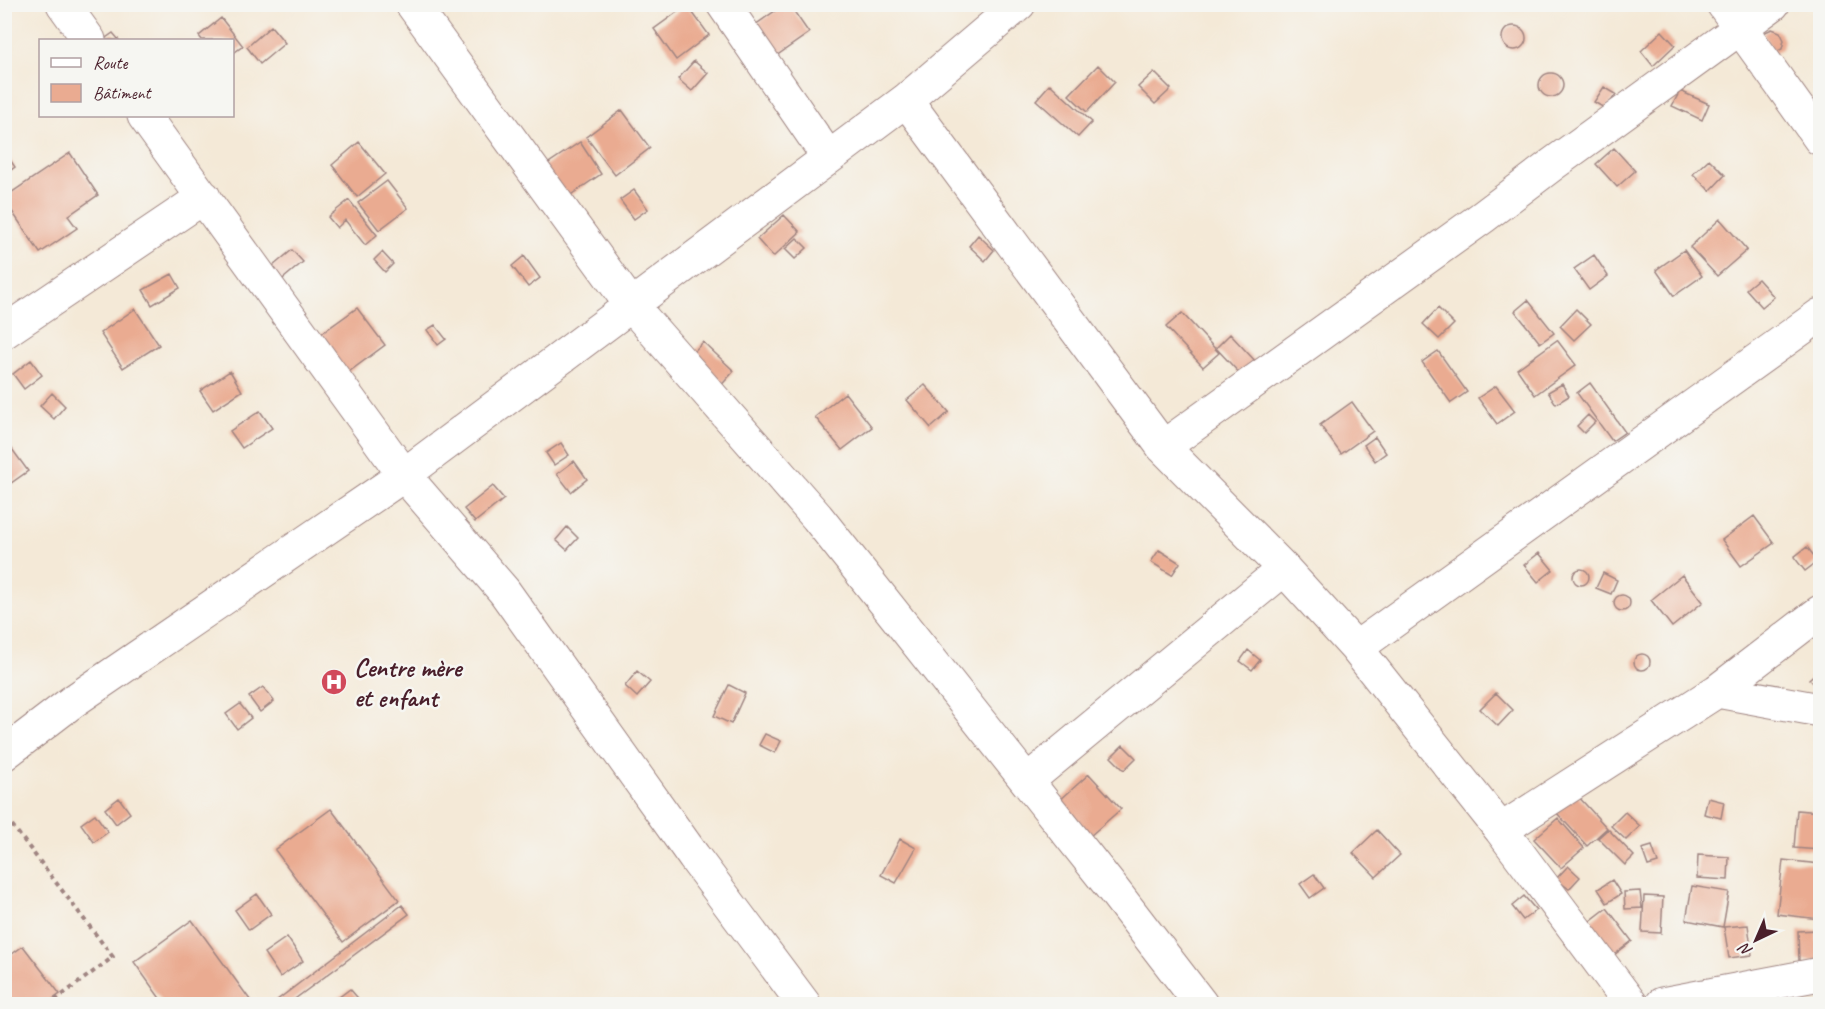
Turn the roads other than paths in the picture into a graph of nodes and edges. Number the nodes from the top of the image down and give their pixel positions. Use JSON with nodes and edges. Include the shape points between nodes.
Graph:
{"nodes":[{"id":1,"x":63,"y":4,"type":"edge"},
{"id":2,"x":412,"y":4,"type":"edge"},
{"id":3,"x":723,"y":4,"type":"edge"},
{"id":4,"x":1019,"y":4,"type":"edge"},
{"id":5,"x":1773,"y":4,"type":"edge"},
{"id":6,"x":1732,"y":16,"type":"edge"},
{"id":7,"x":88,"y":39,"type":"edge"},
{"id":8,"x":906,"y":100,"type":"junction"},
{"id":9,"x":145,"y":117,"type":"edge"},
{"id":10,"x":1821,"y":139,"type":"edge"},
{"id":11,"x":828,"y":157,"type":"junction"},
{"id":12,"x":204,"y":197,"type":"junction"},
{"id":13,"x":631,"y":305,"type":"junction"},
{"id":14,"x":1821,"y":315,"type":"edge"},
{"id":15,"x":4,"y":332,"type":"edge"},
{"id":16,"x":1163,"y":447,"type":"junction"},
{"id":17,"x":404,"y":475,"type":"junction"},
{"id":18,"x":1284,"y":569,"type":"junction"},
{"id":19,"x":1821,"y":612,"type":"edge"},
{"id":20,"x":1356,"y":648,"type":"junction"},
{"id":21,"x":1717,"y":691,"type":"junction"},
{"id":22,"x":1821,"y":710,"type":"edge"},
{"id":23,"x":4,"y":754,"type":"edge"},
{"id":24,"x":1027,"y":781,"type":"junction"},
{"id":25,"x":1501,"y":830,"type":"junction"},
{"id":26,"x":1821,"y":974,"type":"edge"},
{"id":27,"x":804,"y":1005,"type":"edge"},
{"id":28,"x":1201,"y":1005,"type":"edge"},
{"id":29,"x":1631,"y":1005,"type":"edge"},
{"id":30,"x":1662,"y":1005,"type":"edge"}],
"edges":[{"from":1,"to":7,"type":"street"},
{"from":2,"to":13,"type":"street"},
{"from":3,"to":11,"type":"street"},
{"from":4,"to":8,"type":"street"},
{"from":5,"to":6,"type":"street"},
{"from":6,"to":10,"type":"street"},
{"from":6,"to":16,"type":"street","via":[[1553,164]]},
{"from":8,"to":11,"type":"street"},
{"from":8,"to":16,"type":"street"},
{"from":9,"to":12,"type":"street"},
{"from":11,"to":13,"type":"street"},
{"from":12,"to":15,"type":"street"},
{"from":12,"to":17,"type":"street"},
{"from":13,"to":17,"type":"street"},
{"from":13,"to":24,"type":"street","via":[[817,517]]},
{"from":14,"to":20,"type":"street"},
{"from":16,"to":18,"type":"street"},
{"from":17,"to":23,"type":"street","via":[[72,702]]},
{"from":17,"to":27,"type":"street","via":[[504,591]]},
{"from":18,"to":20,"type":"street"},
{"from":18,"to":24,"type":"street"},
{"from":19,"to":21,"type":"street"},
{"from":20,"to":25,"type":"street"},
{"from":21,"to":22,"type":"street"},
{"from":21,"to":25,"type":"street"},
{"from":24,"to":28,"type":"street"},
{"from":25,"to":29,"type":"street"},
{"from":26,"to":30,"type":"street"}]}
